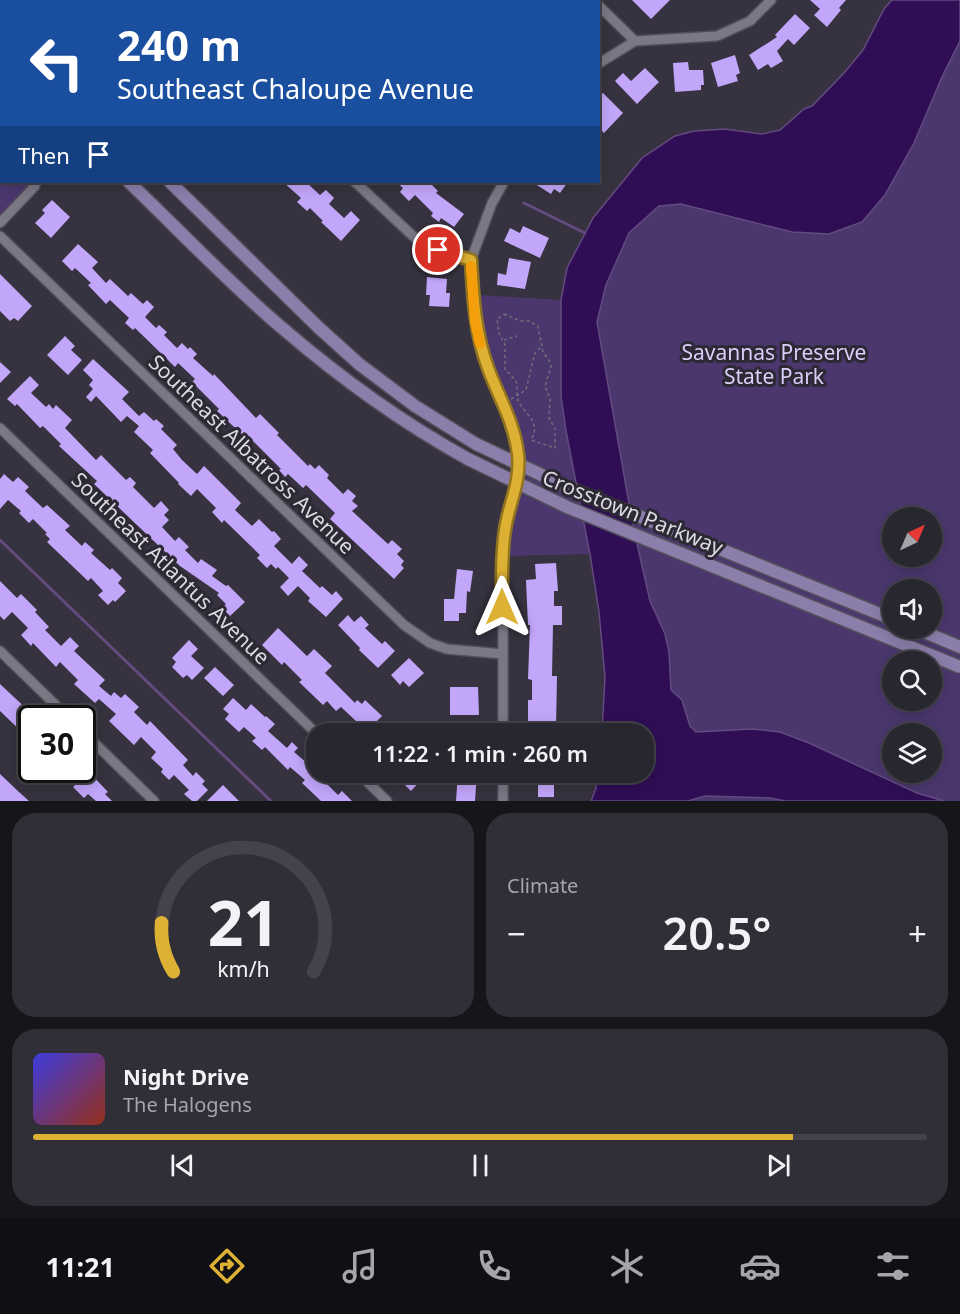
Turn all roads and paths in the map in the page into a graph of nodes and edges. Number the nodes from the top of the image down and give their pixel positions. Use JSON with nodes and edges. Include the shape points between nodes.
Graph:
{"nodes":[{"id":1,"x":771,"y":0,"type":"edge"},
{"id":2,"x":600,"y":7,"type":"edge"},
{"id":3,"x":635,"y":41,"type":"junction"},
{"id":4,"x":600,"y":63,"type":"edge"},
{"id":5,"x":130,"y":183,"type":"edge"},
{"id":6,"x":171,"y":183,"type":"edge"},
{"id":7,"x":356,"y":183,"type":"edge"},
{"id":8,"x":503,"y":183,"type":"edge"},
{"id":9,"x":35,"y":186,"type":"dead end"},
{"id":10,"x":0,"y":223,"type":"edge"},
{"id":11,"x":0,"y":236,"type":"edge"},
{"id":12,"x":471,"y":260,"type":"junction"},
{"id":13,"x":517,"y":336,"type":"dead end"},
{"id":14,"x":503,"y":340,"type":"junction"},
{"id":15,"x":542,"y":346,"type":"junction"},
{"id":16,"x":517,"y":396,"type":"junction"},
{"id":17,"x":508,"y":401,"type":"dead end"},
{"id":18,"x":0,"y":428,"type":"edge"},
{"id":19,"x":882,"y":615,"type":"edge"},
{"id":20,"x":941,"y":639,"type":"edge"},
{"id":21,"x":960,"y":647,"type":"edge"},
{"id":22,"x":0,"y":651,"type":"edge"},
{"id":23,"x":502,"y":654,"type":"junction"},
{"id":24,"x":960,"y":666,"type":"edge"},
{"id":25,"x":56,"y":705,"type":"edge"},
{"id":26,"x":306,"y":723,"type":"edge"},
{"id":27,"x":503,"y":723,"type":"edge"},
{"id":28,"x":96,"y":745,"type":"edge"},
{"id":29,"x":368,"y":783,"type":"edge"},
{"id":30,"x":503,"y":783,"type":"edge"},
{"id":31,"x":154,"y":801,"type":"edge"},
{"id":32,"x":387,"y":801,"type":"edge"},
{"id":33,"x":503,"y":801,"type":"edge"}],
"edges":[{"from":1,"to":3,"type":"street","via":[[750,21],[717,36]]},
{"from":2,"to":3,"type":"street"},
{"from":3,"to":4,"type":"street"},
{"from":5,"to":24,"type":"main road","name":"Crosstown Parkway","bridge":true,"via":[[312,354],[384,408],[468,459],[567,507]]},
{"from":6,"to":19,"type":"main road","name":"Crosstown Parkway","bridge":true,"via":[[359,364],[415,406],[476,444],[575,491]]},
{"from":7,"to":12,"type":"street","via":[[414,237],[438,250]]},
{"from":8,"to":12,"type":"street"},
{"from":9,"to":10,"type":"street"},
{"from":11,"to":23,"type":"street","name":"Southeast Albatross Avenue","via":[[404,625],[430,643],[447,649]]},
{"from":12,"to":23,"type":"street","via":[[478,338],[510,417],[518,456],[518,484],[507,516],[503,546]]},
{"from":13,"to":14,"type":"path"},
{"from":14,"to":15,"type":"path","via":[[497,319],[504,314],[535,323]]},
{"from":14,"to":16,"type":"path","via":[[505,369],[516,381]]},
{"from":15,"to":16,"type":"path","via":[[535,353],[526,390]]},
{"from":15,"to":16,"type":"path","via":[[551,368],[545,386],[550,399],[549,418],[555,429],[555,448],[531,440],[534,423]]},
{"from":16,"to":17,"type":"path"},
{"from":18,"to":26,"type":"street","name":"Southeast Atlantus Avenue"},
{"from":20,"to":21,"type":"main road"},
{"from":22,"to":25,"type":"street"},
{"from":23,"to":27,"type":"street"},
{"from":28,"to":31,"type":"street"},
{"from":29,"to":32,"type":"street"},
{"from":30,"to":33,"type":"street"}]}
